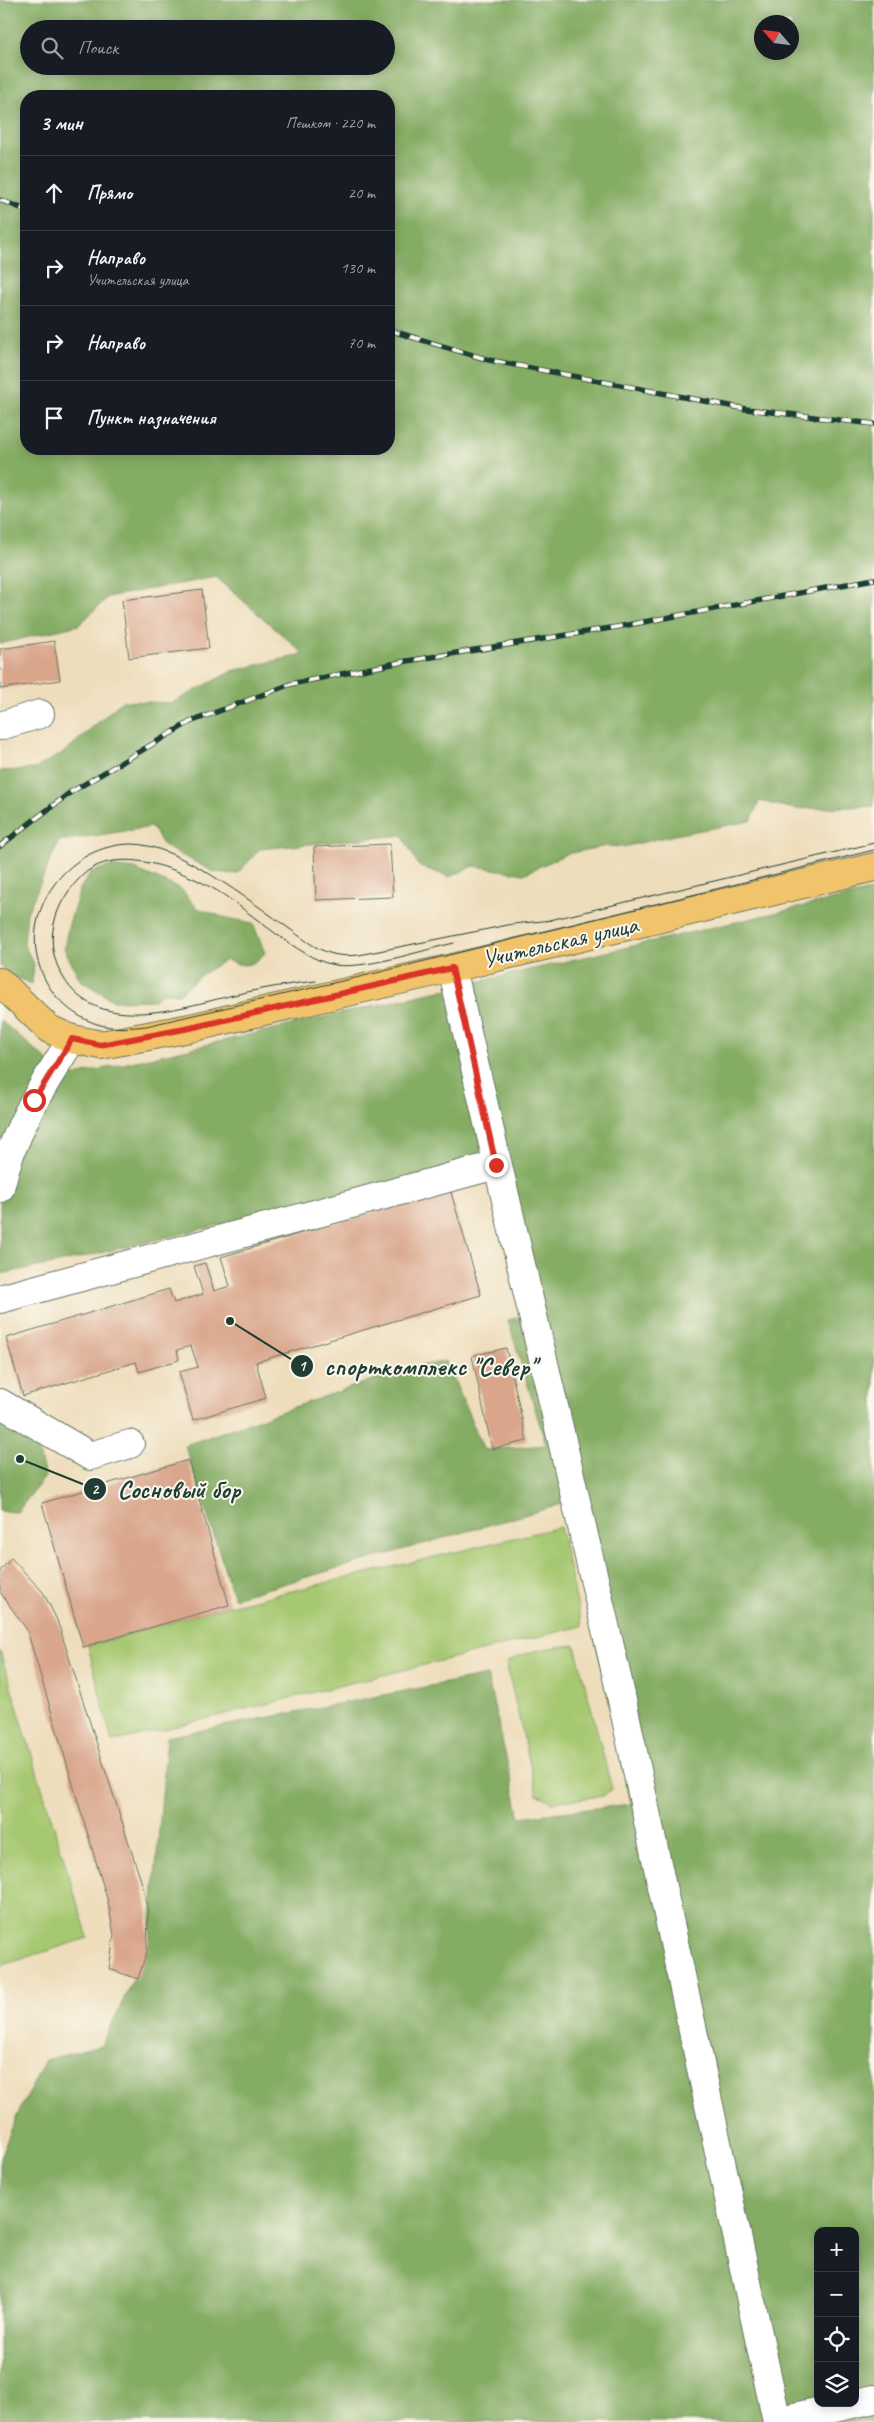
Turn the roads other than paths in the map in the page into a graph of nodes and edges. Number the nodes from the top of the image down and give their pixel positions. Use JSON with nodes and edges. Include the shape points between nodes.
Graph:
{"nodes":[{"id":1,"x":40,"y":714,"type":"dead end"},
{"id":2,"x":0,"y":726,"type":"edge"},
{"id":3,"x":874,"y":867,"type":"edge"},
{"id":4,"x":452,"y":968,"type":"junction"},
{"id":5,"x":0,"y":982,"type":"edge"},
{"id":6,"x":72,"y":1039,"type":"junction"},
{"id":7,"x":496,"y":1165,"type":"junction"},
{"id":8,"x":0,"y":1188,"type":"edge"},
{"id":9,"x":0,"y":1299,"type":"edge"},
{"id":10,"x":0,"y":1403,"type":"edge"},
{"id":11,"x":130,"y":1444,"type":"dead end"},
{"id":12,"x":874,"y":2399,"type":"edge"},
{"id":13,"x":777,"y":2421,"type":"edge"}],
"edges":[{"from":1,"to":2,"type":"lane"},
{"from":3,"to":4,"type":"main road","name":"Учительская улица"},
{"from":4,"to":6,"type":"main road","name":"Учительская улица","via":[[190,1028],[100,1045]]},
{"from":4,"to":7,"type":"lane"},
{"from":5,"to":6,"type":"main road","name":"Учительская улица","via":[[49,1030]]},
{"from":6,"to":8,"type":"lane","via":[[34,1100],[5,1167]]},
{"from":7,"to":9,"type":"lane"},
{"from":7,"to":13,"type":"lane","via":[[617,1677]]},
{"from":10,"to":11,"type":"lane","via":[[90,1456]]},
{"from":12,"to":13,"type":"lane"}]}
